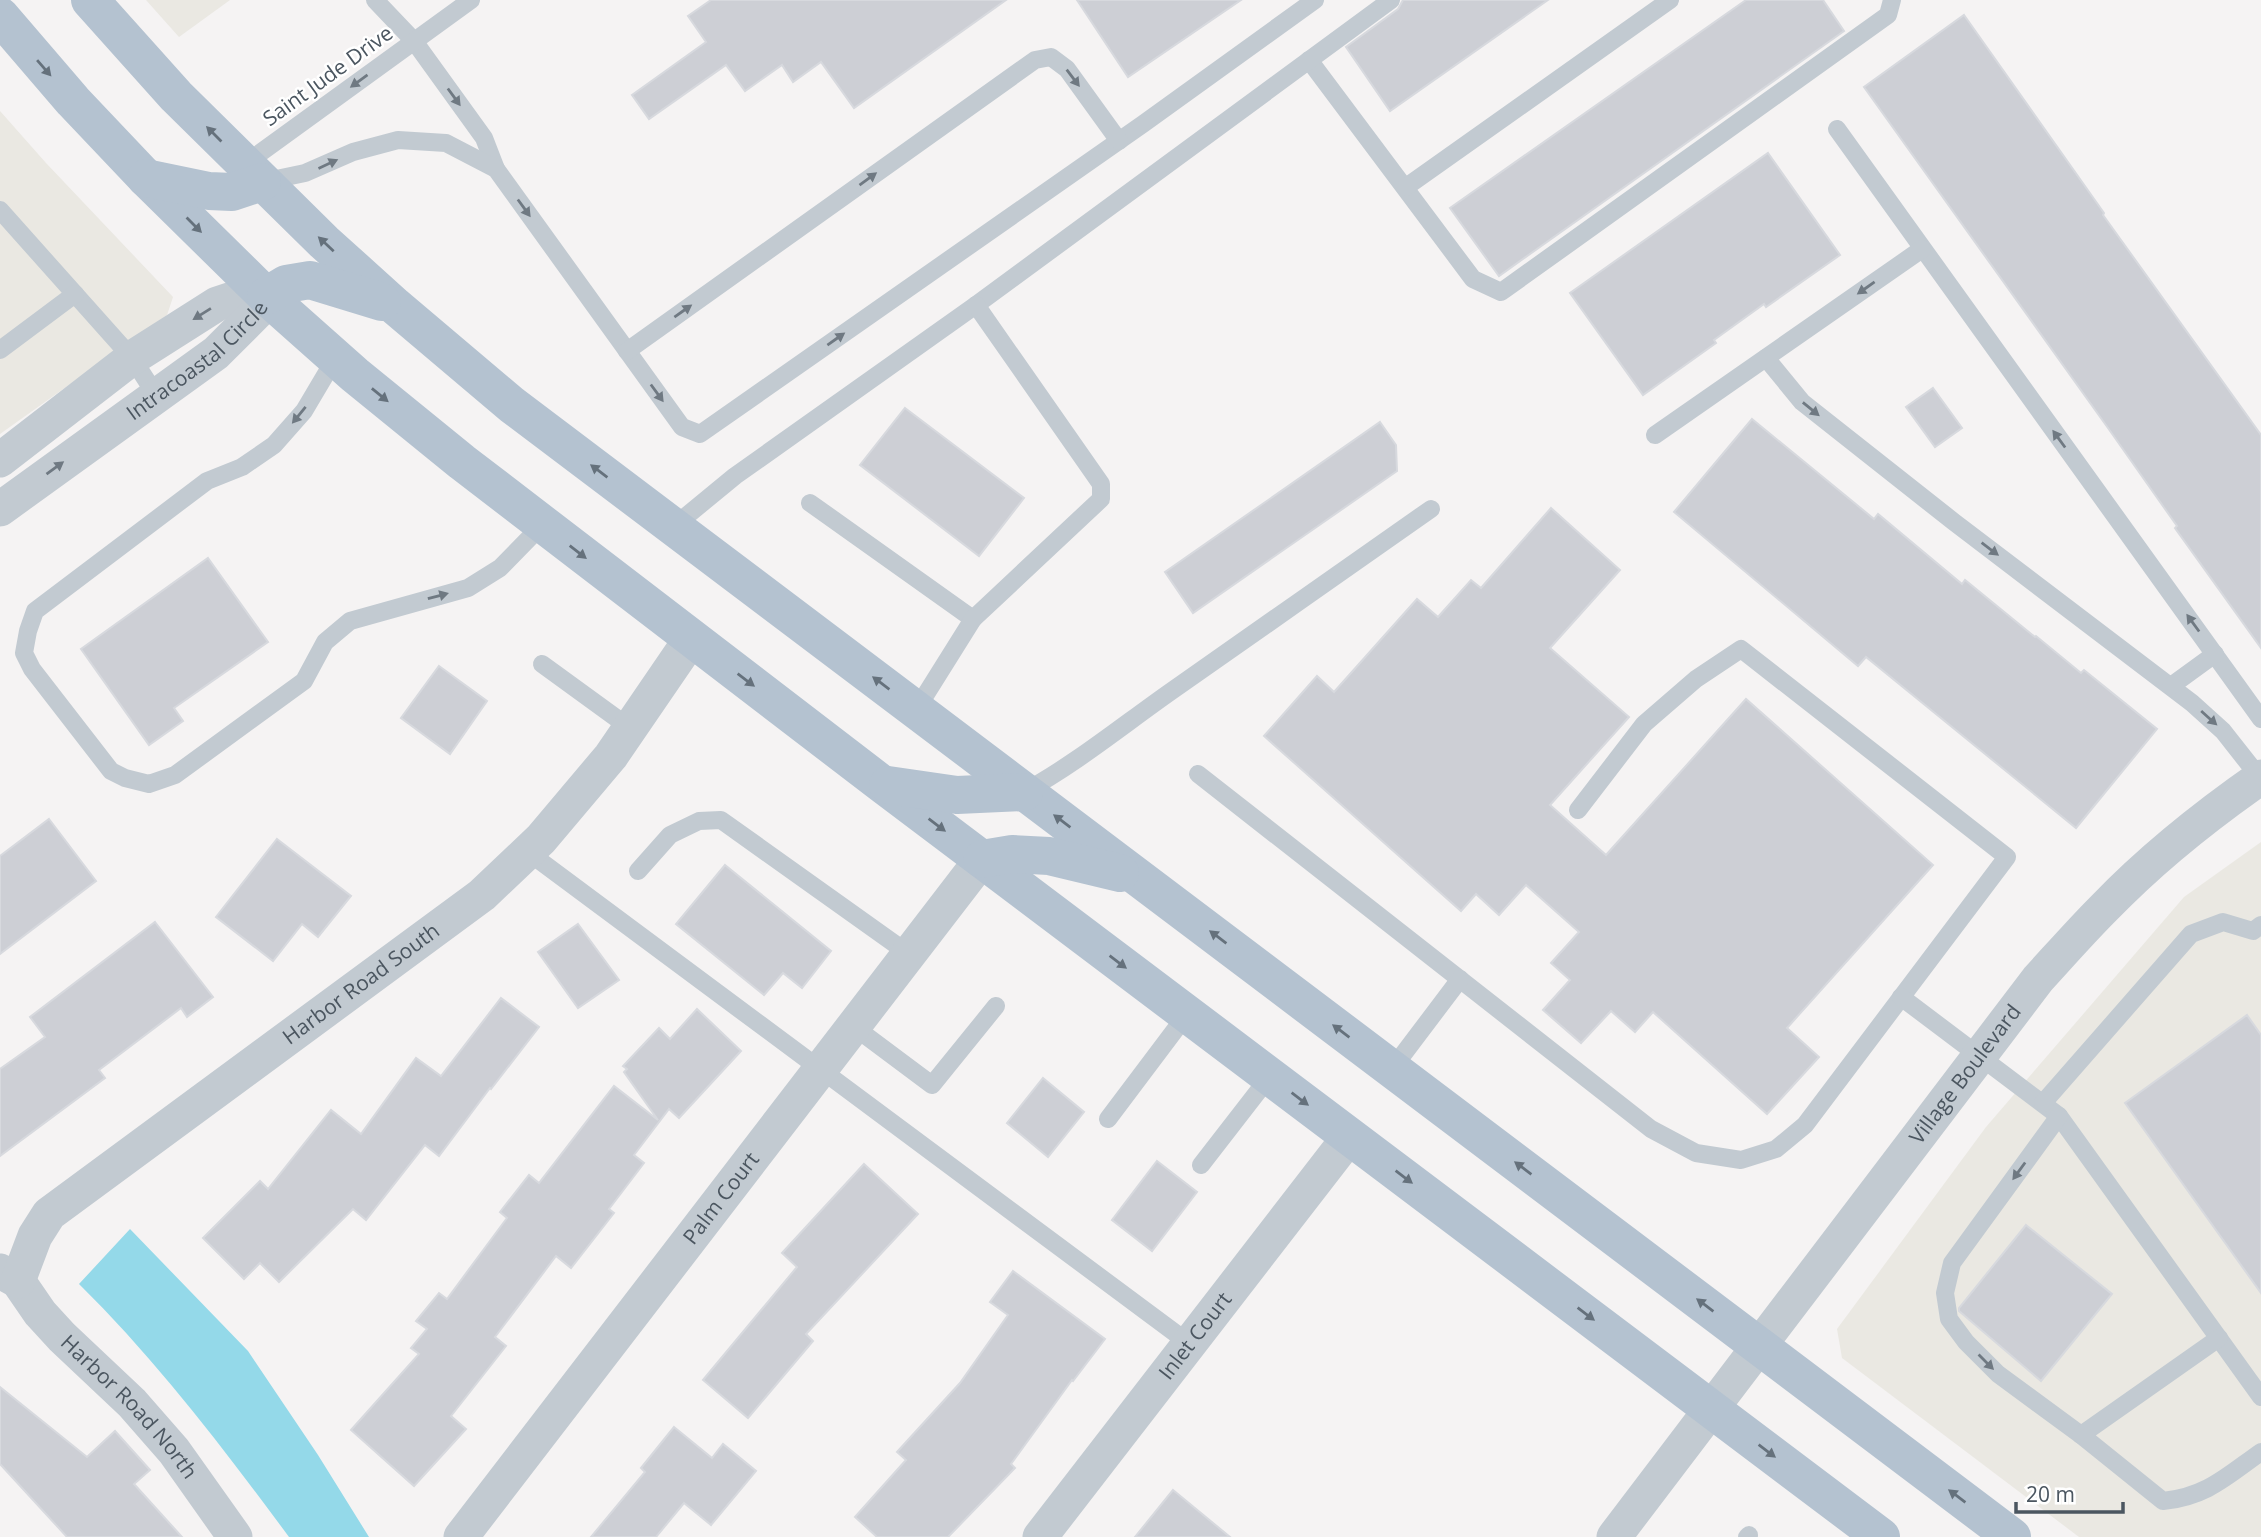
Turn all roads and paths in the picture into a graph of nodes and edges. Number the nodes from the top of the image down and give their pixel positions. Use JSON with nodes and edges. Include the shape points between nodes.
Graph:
{"nodes":[{"id":1,"x":90,"y":0,"type":"edge"},
{"id":2,"x":375,"y":0,"type":"edge"},
{"id":3,"x":471,"y":0,"type":"edge"},
{"id":4,"x":1315,"y":0,"type":"edge"},
{"id":5,"x":1391,"y":0,"type":"edge"},
{"id":6,"x":1670,"y":0,"type":"edge"},
{"id":7,"x":1892,"y":0,"type":"edge"},
{"id":8,"x":0,"y":16,"type":"edge"},
{"id":9,"x":414,"y":41,"type":"junction"},
{"id":10,"x":1309,"y":60,"type":"junction"},
{"id":11,"x":1837,"y":129,"type":"dead end"},
{"id":12,"x":1119,"y":141,"type":"junction"},
{"id":13,"x":496,"y":169,"type":"junction"},
{"id":14,"x":253,"y":173,"type":"junction"},
{"id":15,"x":146,"y":177,"type":"junction"},
{"id":16,"x":1406,"y":187,"type":"junction"},
{"id":17,"x":0,"y":210,"type":"edge"},
{"id":18,"x":1922,"y":249,"type":"junction"},
{"id":19,"x":75,"y":294,"type":"junction"},
{"id":20,"x":266,"y":296,"type":"junction"},
{"id":21,"x":976,"y":305,"type":"junction"},
{"id":22,"x":394,"y":306,"type":"junction"},
{"id":23,"x":0,"y":350,"type":"edge"},
{"id":24,"x":627,"y":351,"type":"junction"},
{"id":25,"x":336,"y":357,"type":"junction"},
{"id":26,"x":132,"y":358,"type":"junction"},
{"id":27,"x":1766,"y":358,"type":"junction"},
{"id":28,"x":156,"y":395,"type":"junction"},
{"id":29,"x":1655,"y":435,"type":"dead end"},
{"id":30,"x":0,"y":460,"type":"edge"},
{"id":31,"x":810,"y":503,"type":"dead end"},
{"id":32,"x":0,"y":509,"type":"edge"},
{"id":33,"x":1431,"y":509,"type":"dead end"},
{"id":34,"x":543,"y":524,"type":"junction"},
{"id":35,"x":673,"y":527,"type":"junction"},
{"id":36,"x":973,"y":618,"type":"junction"},
{"id":37,"x":691,"y":639,"type":"junction"},
{"id":38,"x":2215,"y":654,"type":"junction"},
{"id":39,"x":542,"y":664,"type":"dead end"},
{"id":40,"x":2171,"y":686,"type":"junction"},
{"id":41,"x":916,"y":710,"type":"junction"},
{"id":42,"x":2261,"y":719,"type":"edge"},
{"id":43,"x":630,"y":728,"type":"junction"},
{"id":44,"x":1198,"y":774,"type":"dead end"},
{"id":45,"x":2261,"y":778,"type":"edge"},
{"id":46,"x":882,"y":784,"type":"junction"},
{"id":47,"x":1024,"y":792,"type":"junction"},
{"id":48,"x":1578,"y":810,"type":"dead end"},
{"id":49,"x":528,"y":852,"type":"junction"},
{"id":50,"x":982,"y":859,"type":"junction"},
{"id":51,"x":638,"y":871,"type":"dead end"},
{"id":52,"x":1136,"y":876,"type":"junction"},
{"id":53,"x":2258,"y":933,"type":"edge"},
{"id":54,"x":909,"y":954,"type":"junction"},
{"id":55,"x":1460,"y":979,"type":"junction"},
{"id":56,"x":1901,"y":997,"type":"junction"},
{"id":57,"x":996,"y":1006,"type":"dead end"},
{"id":58,"x":1187,"y":1014,"type":"junction"},
{"id":59,"x":853,"y":1027,"type":"junction"},
{"id":60,"x":1979,"y":1056,"type":"junction"},
{"id":61,"x":1392,"y":1069,"type":"junction"},
{"id":62,"x":820,"y":1070,"type":"junction"},
{"id":63,"x":1270,"y":1076,"type":"junction"},
{"id":64,"x":2043,"y":1103,"type":"junction"},
{"id":65,"x":2059,"y":1116,"type":"junction"},
{"id":66,"x":1108,"y":1119,"type":"dead end"},
{"id":67,"x":1350,"y":1136,"type":"junction"},
{"id":68,"x":1201,"y":1166,"type":"dead end"},
{"id":69,"x":9,"y":1276,"type":"edge"},
{"id":70,"x":2219,"y":1338,"type":"junction"},
{"id":71,"x":1189,"y":1344,"type":"junction"},
{"id":72,"x":1759,"y":1346,"type":"junction"},
{"id":73,"x":2261,"y":1397,"type":"edge"},
{"id":74,"x":1712,"y":1409,"type":"junction"},
{"id":75,"x":2081,"y":1436,"type":"junction"},
{"id":76,"x":2261,"y":1452,"type":"edge"},
{"id":77,"x":235,"y":1537,"type":"edge"},
{"id":78,"x":461,"y":1537,"type":"edge"},
{"id":79,"x":1040,"y":1537,"type":"edge"},
{"id":80,"x":1614,"y":1537,"type":"edge"},
{"id":81,"x":1881,"y":1537,"type":"edge"},
{"id":82,"x":2012,"y":1537,"type":"edge"}],
"edges":[{"from":14,"to":1,"type":"main road","one_way":true},
{"from":2,"to":9,"type":"lane"},
{"from":3,"to":9,"type":"lane","name":"Saint Jude Drive"},
{"from":4,"to":12,"type":"lane"},
{"from":5,"to":10,"type":"lane"},
{"from":6,"to":16,"type":"lane"},
{"from":7,"to":16,"type":"lane","via":[[1888,15],[1501,292],[1474,279]]},
{"from":8,"to":15,"type":"main road","one_way":true},
{"from":9,"to":13,"type":"lane","one_way":true,"via":[[484,138]]},
{"from":9,"to":14,"type":"lane","name":"Saint Jude Drive","one_way":true},
{"from":10,"to":16,"type":"lane"},
{"from":10,"to":21,"type":"lane"},
{"from":11,"to":18,"type":"lane"},
{"from":24,"to":12,"type":"lane","one_way":true,"via":[[682,427],[700,435]]},
{"from":24,"to":12,"type":"lane","one_way":true,"via":[[1035,60],[1051,57],[1067,69]]},
{"from":14,"to":13,"type":"lane","one_way":true,"via":[[305,173],[353,152],[398,140],[446,143]]},
{"from":13,"to":24,"type":"lane","one_way":true},
{"from":14,"to":15,"type":"main road","via":[[232,192]]},
{"from":22,"to":14,"type":"main road","one_way":true},
{"from":15,"to":20,"type":"main road","one_way":true},
{"from":17,"to":19,"type":"lane"},
{"from":18,"to":27,"type":"lane","one_way":true},
{"from":38,"to":18,"type":"lane","one_way":true},
{"from":19,"to":23,"type":"lane"},
{"from":19,"to":26,"type":"lane"},
{"from":20,"to":22,"type":"main road","via":[[286,284],[310,280]]},
{"from":20,"to":25,"type":"main road"},
{"from":20,"to":26,"type":"street","name":"Intracoastal Circle","one_way":true,"via":[[217,304]]},
{"from":20,"to":28,"type":"street","name":"Intracoastal Circle","via":[[259,310],[216,353]]},
{"from":21,"to":35,"type":"lane","via":[[735,476]]},
{"from":21,"to":36,"type":"lane","via":[[1101,484],[1101,499]]},
{"from":35,"to":22,"type":"main road","one_way":true,"via":[[512,405]]},
{"from":25,"to":34,"type":"main road","one_way":true},
{"from":25,"to":34,"type":"lane","one_way":true,"via":[[304,411],[274,445],[242,467],[207,481],[35,611],[24,653],[111,771],[149,784],[175,775],[304,681],[325,642],[350,621],[468,588],[500,568]]},
{"from":26,"to":28,"type":"lane"},
{"from":26,"to":30,"type":"street","name":"Intracoastal Circle"},
{"from":27,"to":29,"type":"lane"},
{"from":27,"to":40,"type":"lane","one_way":true,"via":[[1802,402]]},
{"from":32,"to":28,"type":"street","name":"Intracoastal Circle","one_way":true},
{"from":31,"to":36,"type":"lane"},
{"from":33,"to":47,"type":"lane","via":[[1063,771]]},
{"from":34,"to":37,"type":"main road","one_way":true},
{"from":41,"to":35,"type":"main road","one_way":true},
{"from":36,"to":41,"type":"lane"},
{"from":37,"to":43,"type":"street","name":"Harbor Road South"},
{"from":37,"to":46,"type":"main road","one_way":true},
{"from":38,"to":40,"type":"lane"},
{"from":38,"to":42,"type":"lane"},
{"from":39,"to":43,"type":"lane"},
{"from":40,"to":45,"type":"lane","one_way":true,"via":[[2223,731]]},
{"from":41,"to":47,"type":"main road"},
{"from":43,"to":49,"type":"street","name":"Harbor Road South","via":[[611,757]]},
{"from":44,"to":55,"type":"lane"},
{"from":45,"to":60,"type":"street","name":"Village Boulevard","via":[[2179,839],[2105,906],[2038,979]]},
{"from":46,"to":47,"type":"main road","via":[[957,795]]},
{"from":46,"to":50,"type":"main road","one_way":true},
{"from":52,"to":47,"type":"main road","one_way":true},
{"from":48,"to":56,"type":"lane","via":[[1644,724],[1696,679],[1741,649],[2007,858]]},
{"from":49,"to":62,"type":"lane"},
{"from":49,"to":69,"type":"street","name":"Harbor Road South","via":[[482,895],[49,1214]]},
{"from":50,"to":52,"type":"main road","via":[[1012,854],[1049,856]]},
{"from":50,"to":54,"type":"street","name":"Palm Court"},
{"from":50,"to":58,"type":"main road","one_way":true},
{"from":51,"to":54,"type":"lane","via":[[670,835],[699,821],[721,820]]},
{"from":61,"to":52,"type":"main road","one_way":true},
{"from":53,"to":64,"type":"lane","via":[[2223,922],[2191,934]]},
{"from":54,"to":59,"type":"street","name":"Palm Court"},
{"from":55,"to":56,"type":"lane","via":[[1651,1129],[1696,1153],[1741,1160],[1776,1149],[1804,1125]]},
{"from":55,"to":61,"type":"lane"},
{"from":56,"to":60,"type":"lane"},
{"from":57,"to":59,"type":"lane","via":[[932,1085]]},
{"from":58,"to":63,"type":"main road"},
{"from":58,"to":66,"type":"lane"},
{"from":59,"to":62,"type":"street","name":"Palm Court"},
{"from":60,"to":64,"type":"lane"},
{"from":60,"to":72,"type":"street","name":"Village Boulevard"},
{"from":72,"to":61,"type":"main road","one_way":true},
{"from":62,"to":71,"type":"lane"},
{"from":62,"to":78,"type":"street","name":"Palm Court"},
{"from":63,"to":67,"type":"main road","one_way":true},
{"from":63,"to":68,"type":"lane"},
{"from":64,"to":65,"type":"lane"},
{"from":65,"to":70,"type":"lane"},
{"from":65,"to":75,"type":"lane","one_way":true,"via":[[1952,1263],[1945,1293],[1949,1319],[1966,1342],[1998,1374]]},
{"from":67,"to":71,"type":"street","name":"Inlet Court"},
{"from":67,"to":74,"type":"main road","one_way":true},
{"from":69,"to":77,"type":"street","name":"Harbor Road North","via":[[174,1451]]},
{"from":70,"to":73,"type":"lane"},
{"from":70,"to":75,"type":"lane"},
{"from":71,"to":79,"type":"street","name":"Inlet Court"},
{"from":72,"to":74,"type":"street","name":"Village Boulevard"},
{"from":82,"to":72,"type":"main road","one_way":true},
{"from":74,"to":80,"type":"street","name":"Village Boulevard"},
{"from":74,"to":81,"type":"main road","one_way":true},
{"from":75,"to":76,"type":"lane","via":[[2163,1501],[2206,1491]]}]}
